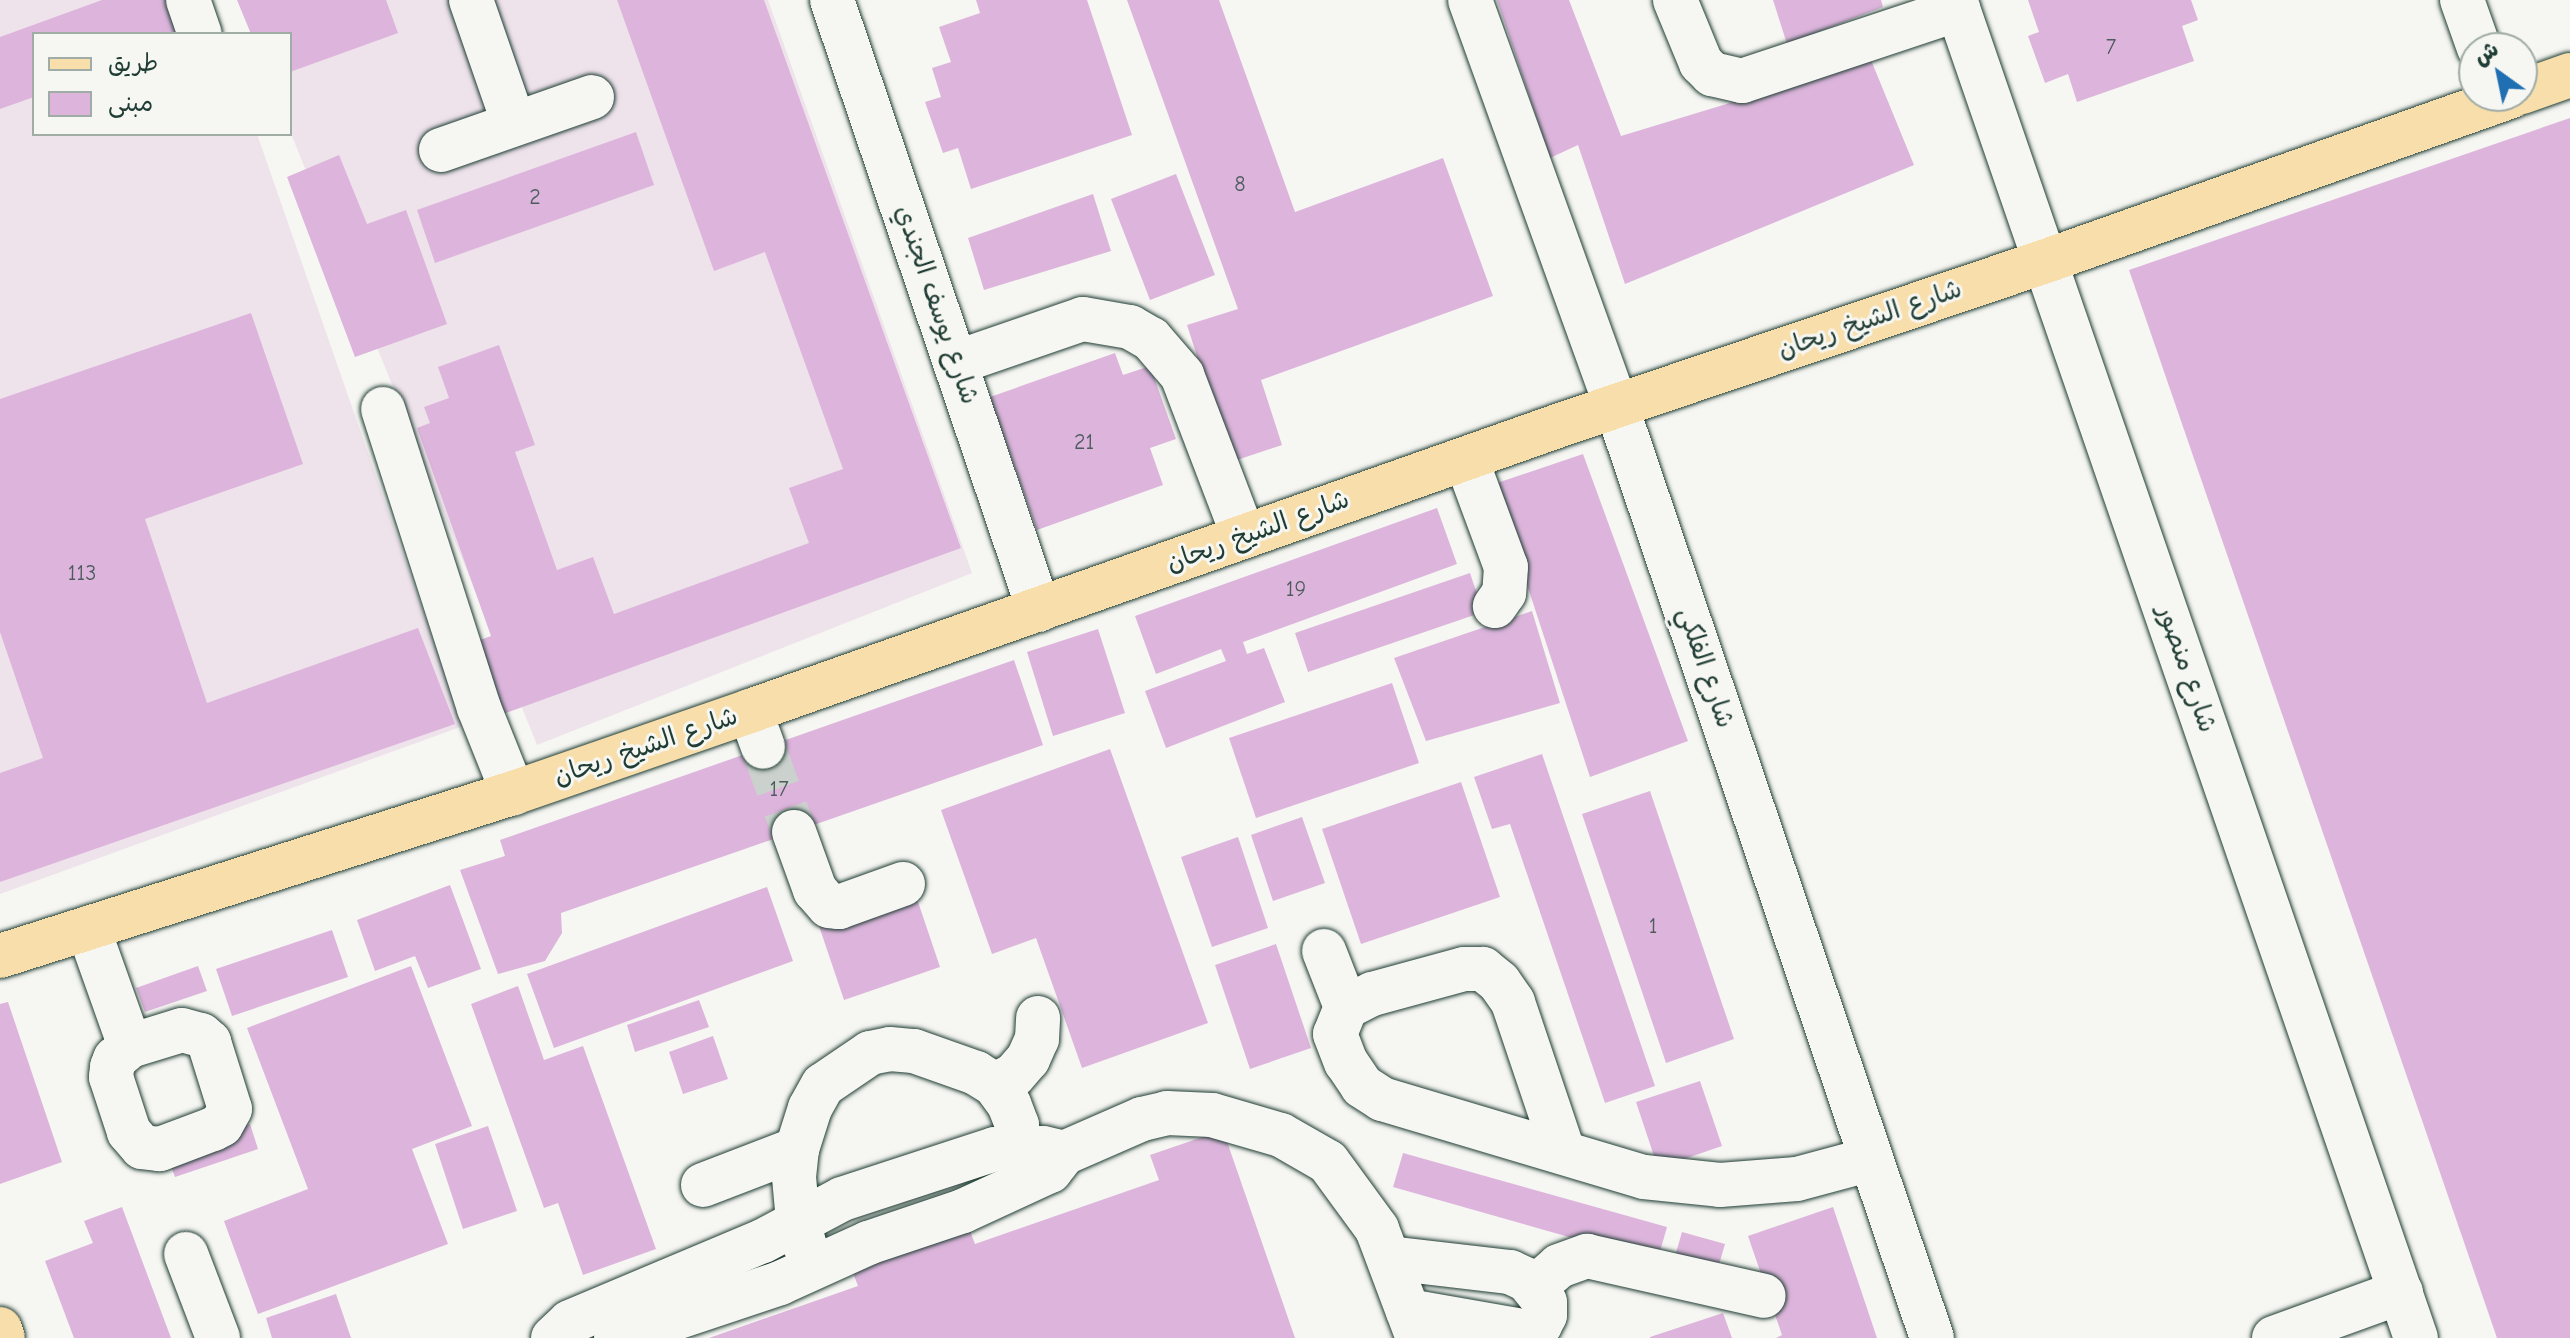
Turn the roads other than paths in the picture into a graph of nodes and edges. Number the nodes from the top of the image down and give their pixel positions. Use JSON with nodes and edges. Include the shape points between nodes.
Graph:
{"nodes":[{"id":1,"x":188,"y":0,"type":"edge"},
{"id":2,"x":471,"y":0,"type":"edge"},
{"id":3,"x":832,"y":0,"type":"edge"},
{"id":4,"x":1470,"y":0,"type":"edge"},
{"id":5,"x":1675,"y":0,"type":"edge"},
{"id":6,"x":2462,"y":0,"type":"edge"},
{"id":7,"x":1956,"y":5,"type":"edge"},
{"id":8,"x":199,"y":32,"type":"edge"},
{"id":9,"x":2473,"y":32,"type":"edge"},
{"id":10,"x":2570,"y":75,"type":"edge"},
{"id":11,"x":2538,"y":86,"type":"edge"},
{"id":12,"x":592,"y":97,"type":"dead end"},
{"id":13,"x":2462,"y":112,"type":"edge"},
{"id":14,"x":514,"y":124,"type":"junction"},
{"id":15,"x":441,"y":150,"type":"dead end"},
{"id":16,"x":2046,"y":261,"type":"junction"},
{"id":17,"x":955,"y":363,"type":"junction"},
{"id":18,"x":1616,"y":405,"type":"junction"},
{"id":19,"x":383,"y":409,"type":"dead end"},
{"id":20,"x":1466,"y":459,"type":"junction"},
{"id":21,"x":1244,"y":537,"type":"junction"},
{"id":22,"x":1495,"y":606,"type":"dead end"},
{"id":23,"x":1039,"y":610,"type":"junction"},
{"id":24,"x":513,"y":793,"type":"junction"},
{"id":25,"x":794,"y":832,"type":"tunnel mouth"},
{"id":26,"x":903,"y":884,"type":"dead end"},
{"id":27,"x":88,"y":928,"type":"junction"},
{"id":28,"x":1324,"y":951,"type":"dead end"},
{"id":29,"x":0,"y":956,"type":"edge"},
{"id":30,"x":1346,"y":1007,"type":"junction"},
{"id":31,"x":1038,"y":1018,"type":"dead end"},
{"id":32,"x":130,"y":1046,"type":"dead end"},
{"id":33,"x":995,"y":1085,"type":"junction"},
{"id":34,"x":1018,"y":1147,"type":"junction"},
{"id":35,"x":797,"y":1149,"type":"junction"},
{"id":36,"x":1563,"y":1151,"type":"junction"},
{"id":37,"x":1064,"y":1153,"type":"junction"},
{"id":38,"x":1871,"y":1159,"type":"junction"},
{"id":39,"x":703,"y":1185,"type":"dead end"},
{"id":40,"x":798,"y":1221,"type":"junction"},
{"id":41,"x":186,"y":1254,"type":"dead end"},
{"id":42,"x":1389,"y":1258,"type":"junction"},
{"id":43,"x":811,"y":1268,"type":"junction"},
{"id":44,"x":1535,"y":1287,"type":"junction"},
{"id":45,"x":2401,"y":1292,"type":"junction"},
{"id":46,"x":1764,"y":1296,"type":"dead end"},
{"id":47,"x":1413,"y":1325,"type":"edge"},
{"id":48,"x":0,"y":1329,"type":"edge"},
{"id":49,"x":565,"y":1333,"type":"edge"},
{"id":50,"x":3,"y":1338,"type":"edge"},
{"id":51,"x":218,"y":1338,"type":"edge"},
{"id":52,"x":616,"y":1338,"type":"edge"},
{"id":53,"x":1932,"y":1338,"type":"edge"},
{"id":54,"x":2274,"y":1338,"type":"edge"},
{"id":55,"x":2416,"y":1338,"type":"edge"}],
"edges":[{"from":1,"to":8,"type":"street"},
{"from":2,"to":14,"type":"street"},
{"from":3,"to":17,"type":"street","name":"شارع يوسف الجندي"},
{"from":4,"to":18,"type":"street","name":"شارع الفلكي"},
{"from":5,"to":7,"type":"street","via":[[1701,63],[1712,74],[1742,81]]},
{"from":6,"to":9,"type":"street"},
{"from":7,"to":16,"type":"street","name":"شارع منصور"},
{"from":10,"to":11,"type":"main road","name":"شارع الشيخ ريحان"},
{"from":12,"to":14,"type":"street"},
{"from":13,"to":16,"type":"main road","name":"شارع الشيخ ريحان"},
{"from":14,"to":15,"type":"street"},
{"from":16,"to":18,"type":"main road","name":"شارع الشيخ ريحان"},
{"from":16,"to":45,"type":"street","name":"شارع منصور"},
{"from":17,"to":21,"type":"street","via":[[1083,319],[1118,324],[1151,339],[1182,375]]},
{"from":17,"to":23,"type":"street","name":"شارع يوسف الجندي"},
{"from":18,"to":20,"type":"main road","name":"شارع الشيخ ريحان"},
{"from":18,"to":38,"type":"street","name":"شارع الفلكي"},
{"from":19,"to":24,"type":"street","via":[[479,708]]},
{"from":20,"to":21,"type":"main road","name":"شارع الشيخ ريحان"},
{"from":20,"to":22,"type":"street","via":[[1506,567],[1504,593]]},
{"from":21,"to":23,"type":"main road","name":"شارع الشيخ ريحان"},
{"from":23,"to":24,"type":"main road","name":"شارع الشيخ ريحان","via":[[757,729]]},
{"from":24,"to":27,"type":"main road","name":"شارع الشيخ ريحان"},
{"from":25,"to":26,"type":"street","via":[[815,890],[829,906]]},
{"from":27,"to":29,"type":"main road","name":"شارع الشيخ ريحان"},
{"from":27,"to":32,"type":"street"},
{"from":28,"to":30,"type":"street"},
{"from":30,"to":36,"type":"street","via":[[1335,1034],[1362,1086],[1382,1099]]},
{"from":30,"to":36,"type":"street","via":[[1372,994],[1464,969],[1483,969],[1513,1002]]},
{"from":31,"to":33,"type":"street","via":[[1037,1039],[1028,1059]]},
{"from":33,"to":34,"type":"street","via":[[1013,1115]]},
{"from":33,"to":35,"type":"street","via":[[914,1051],[870,1053],[823,1085]]},
{"from":34,"to":37,"type":"street"},
{"from":34,"to":40,"type":"street","via":[[983,1153],[842,1199]]},
{"from":35,"to":39,"type":"street"},
{"from":35,"to":40,"type":"street"},
{"from":36,"to":38,"type":"street","via":[[1644,1177],[1720,1185],[1797,1179]]},
{"from":37,"to":42,"type":"street","via":[[1167,1113],[1212,1115],[1281,1135],[1328,1162],[1364,1209]]},
{"from":37,"to":43,"type":"street","via":[[1050,1171],[1013,1188]]},
{"from":38,"to":53,"type":"street","name":"شارع الفلكي"},
{"from":40,"to":43,"type":"street"},
{"from":40,"to":49,"type":"street"},
{"from":41,"to":51,"type":"street"},
{"from":42,"to":44,"type":"street","via":[[1510,1272]]},
{"from":42,"to":47,"type":"street"},
{"from":43,"to":52,"type":"street"},
{"from":44,"to":46,"type":"street","via":[[1559,1266],[1587,1256]]},
{"from":44,"to":47,"type":"street","via":[[1545,1302],[1545,1315],[1528,1332]]},
{"from":45,"to":54,"type":"street"},
{"from":45,"to":55,"type":"street","name":"شارع منصور"},
{"from":48,"to":50,"type":"main road"}]}
